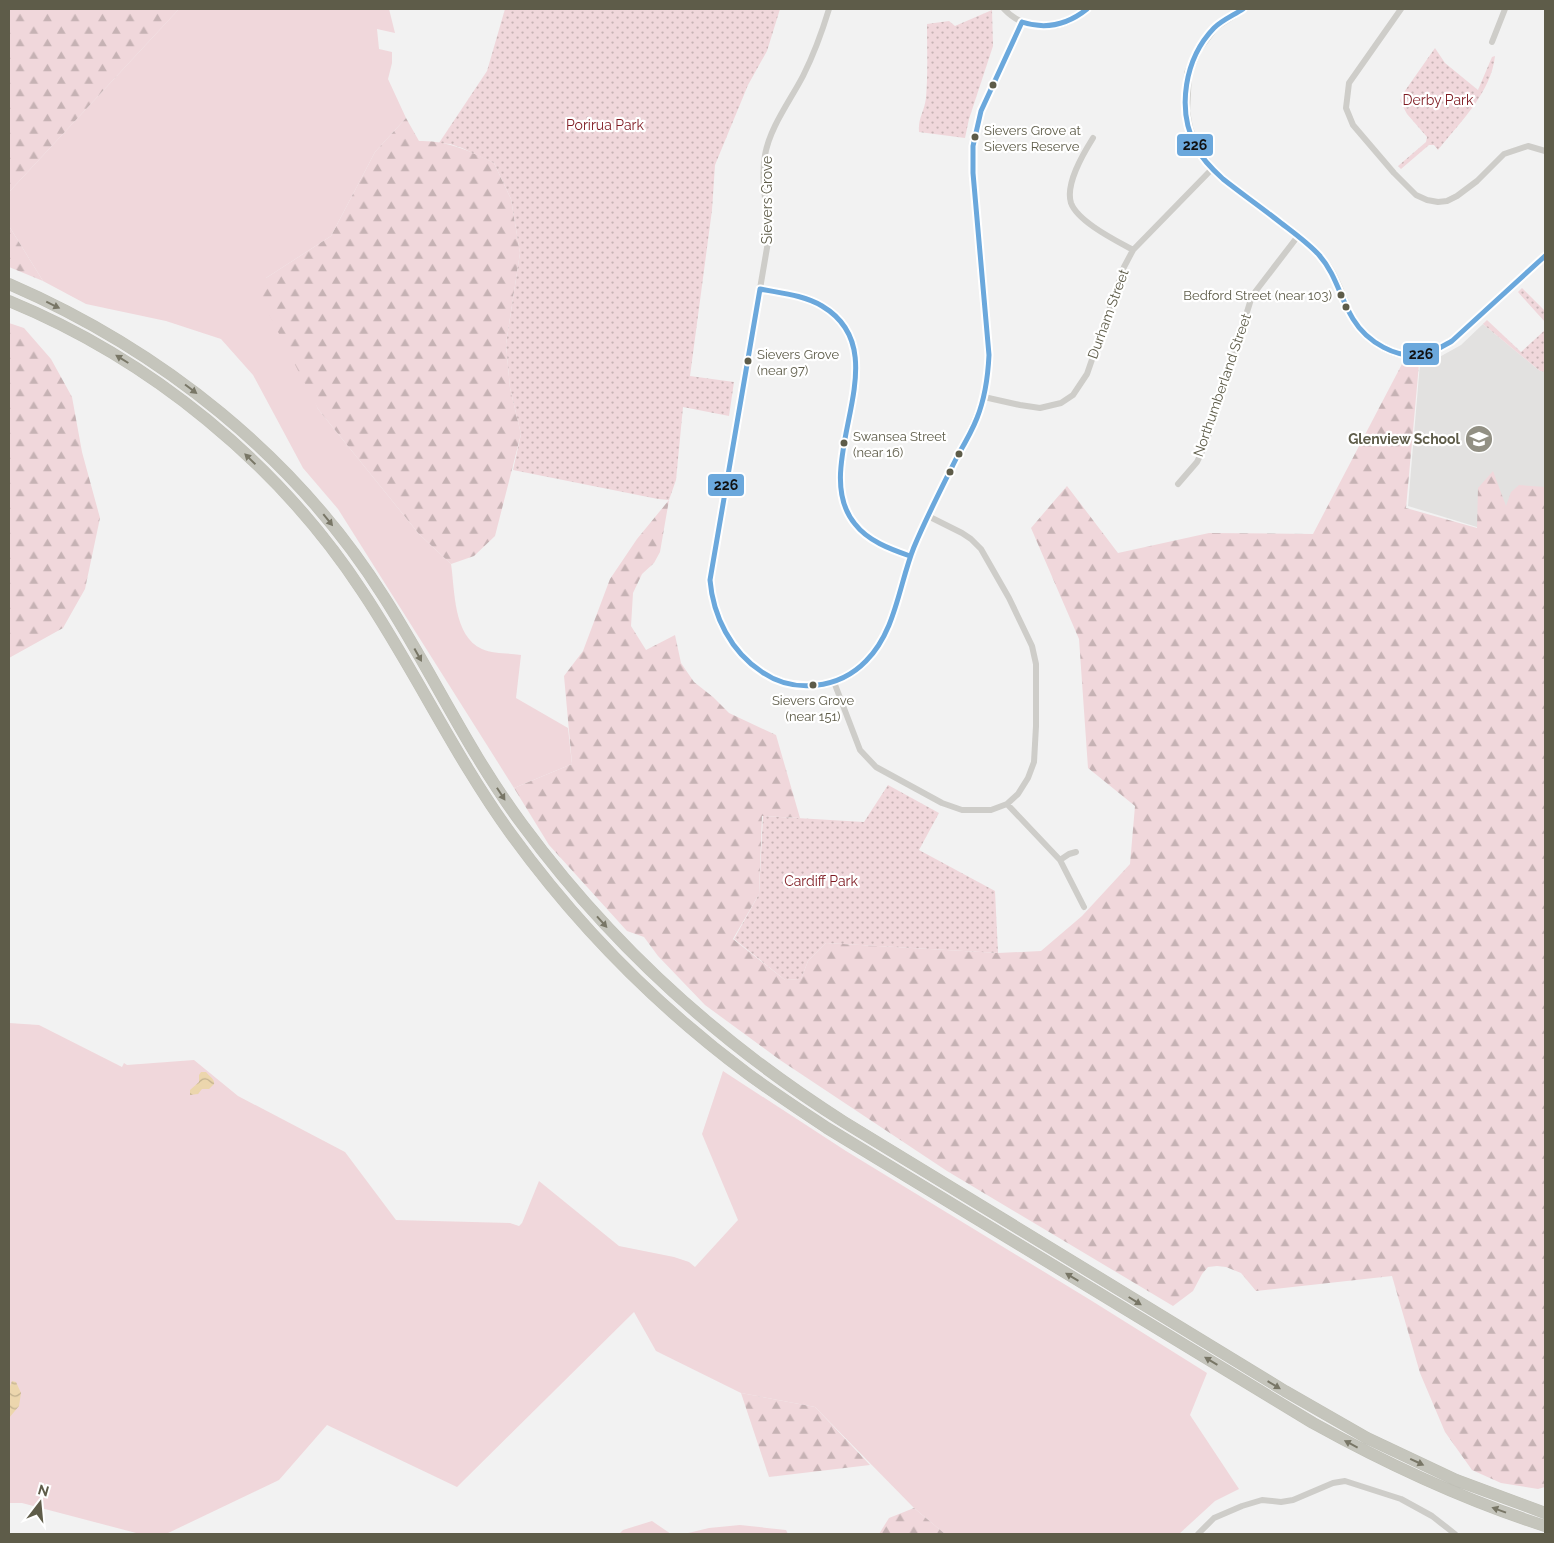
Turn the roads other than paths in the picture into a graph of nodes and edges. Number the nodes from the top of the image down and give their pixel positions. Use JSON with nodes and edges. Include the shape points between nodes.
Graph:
{"nodes":[{"id":1,"x":829,"y":9,"type":"edge"},
{"id":2,"x":1004,"y":9,"type":"edge"},
{"id":3,"x":1087,"y":9,"type":"edge"},
{"id":4,"x":1243,"y":9,"type":"edge"},
{"id":5,"x":1402,"y":9,"type":"edge"},
{"id":6,"x":1506,"y":9,"type":"edge"},
{"id":7,"x":1022,"y":22,"type":"junction"},
{"id":8,"x":1492,"y":42,"type":"dead end"},
{"id":9,"x":1093,"y":138,"type":"dead end"},
{"id":10,"x":1545,"y":151,"type":"edge"},
{"id":11,"x":1212,"y":169,"type":"junction"},
{"id":12,"x":1298,"y":236,"type":"junction"},
{"id":13,"x":1133,"y":250,"type":"junction"},
{"id":14,"x":1545,"y":256,"type":"edge"},
{"id":15,"x":9,"y":284,"type":"edge"},
{"id":16,"x":760,"y":289,"type":"junction"},
{"id":17,"x":9,"y":301,"type":"edge"},
{"id":18,"x":984,"y":397,"type":"junction"},
{"id":19,"x":1178,"y":484,"type":"dead end"},
{"id":20,"x":928,"y":516,"type":"junction"},
{"id":21,"x":910,"y":556,"type":"junction"},
{"id":22,"x":834,"y":682,"type":"junction"},
{"id":23,"x":1007,"y":804,"type":"junction"},
{"id":24,"x":1076,"y":852,"type":"dead end"},
{"id":25,"x":1060,"y":860,"type":"junction"},
{"id":26,"x":1084,"y":907,"type":"dead end"},
{"id":27,"x":1545,"y":1513,"type":"edge"},
{"id":28,"x":1545,"y":1526,"type":"edge"},
{"id":29,"x":1198,"y":1534,"type":"edge"},
{"id":30,"x":1455,"y":1534,"type":"edge"}],
"edges":[{"from":1,"to":16,"type":"street","name":"Sievers Grove","via":[[821,37],[765,154],[768,231]]},
{"from":2,"to":7,"type":"street"},
{"from":3,"to":7,"type":"street","via":[[1060,25],[1037,26]]},
{"from":4,"to":11,"type":"street","via":[[1215,27],[1199,48],[1188,73],[1186,111],[1189,128],[1196,147]]},
{"from":5,"to":10,"type":"street","via":[[1349,83],[1346,108],[1353,125],[1416,195],[1438,202],[1447,200],[1477,181],[1504,154],[1528,146]]},
{"from":6,"to":8,"type":"street"},
{"from":7,"to":18,"type":"street","name":"Sievers Grove","via":[[981,111],[973,146],[989,354]]},
{"from":9,"to":13,"type":"street","via":[[1072,182],[1070,201],[1076,211],[1103,234]]},
{"from":11,"to":12,"type":"street"},
{"from":11,"to":13,"type":"street","name":"Durham Street"},
{"from":12,"to":14,"type":"street","via":[[1327,264],[1353,320],[1370,340],[1391,351],[1411,355],[1423,355],[1452,341]]},
{"from":12,"to":19,"type":"street","name":"Northumberland Street","via":[[1252,296],[1206,442],[1197,462]]},
{"from":13,"to":18,"type":"street","name":"Durham Street","via":[[1124,267],[1087,374],[1073,395],[1061,403],[1040,408]]},
{"from":15,"to":27,"type":"highway","one_way":true,"via":[[76,316],[154,362],[220,411],[278,464],[338,532],[383,594],[468,742],[539,847],[620,942],[734,1046],[830,1113],[1285,1392],[1426,1467]]},
{"from":16,"to":21,"type":"street","via":[[798,296],[820,305],[837,317],[848,331],[855,348],[856,367],[840,472],[842,499],[850,518],[864,533]]},
{"from":16,"to":22,"type":"street","name":"Sievers Grove","via":[[714,554],[711,596],[716,615],[733,642],[744,658],[762,672],[802,685]]},
{"from":28,"to":17,"type":"highway","one_way":true,"via":[[1425,1480],[1313,1423],[827,1128],[716,1050],[625,968],[574,914],[532,862],[474,780],[361,588],[285,493],[216,428],[152,379],[76,332]]},
{"from":18,"to":20,"type":"street","name":"Sievers Grove","via":[[977,418]]},
{"from":20,"to":21,"type":"street","name":"Sievers Grove"},
{"from":20,"to":23,"type":"street","via":[[962,532],[980,549],[1032,646],[1037,680],[1034,762],[1018,794]]},
{"from":21,"to":22,"type":"street","name":"Sievers Grove","via":[[894,608],[874,654]]},
{"from":22,"to":23,"type":"street","via":[[860,750],[876,767],[923,794],[962,810],[990,810]]},
{"from":23,"to":25,"type":"street"},
{"from":24,"to":25,"type":"street"},
{"from":25,"to":26,"type":"street"},
{"from":29,"to":30,"type":"street","via":[[1214,1518],[1242,1506],[1262,1500],[1293,1500],[1345,1481],[1401,1499],[1432,1516]]}]}
